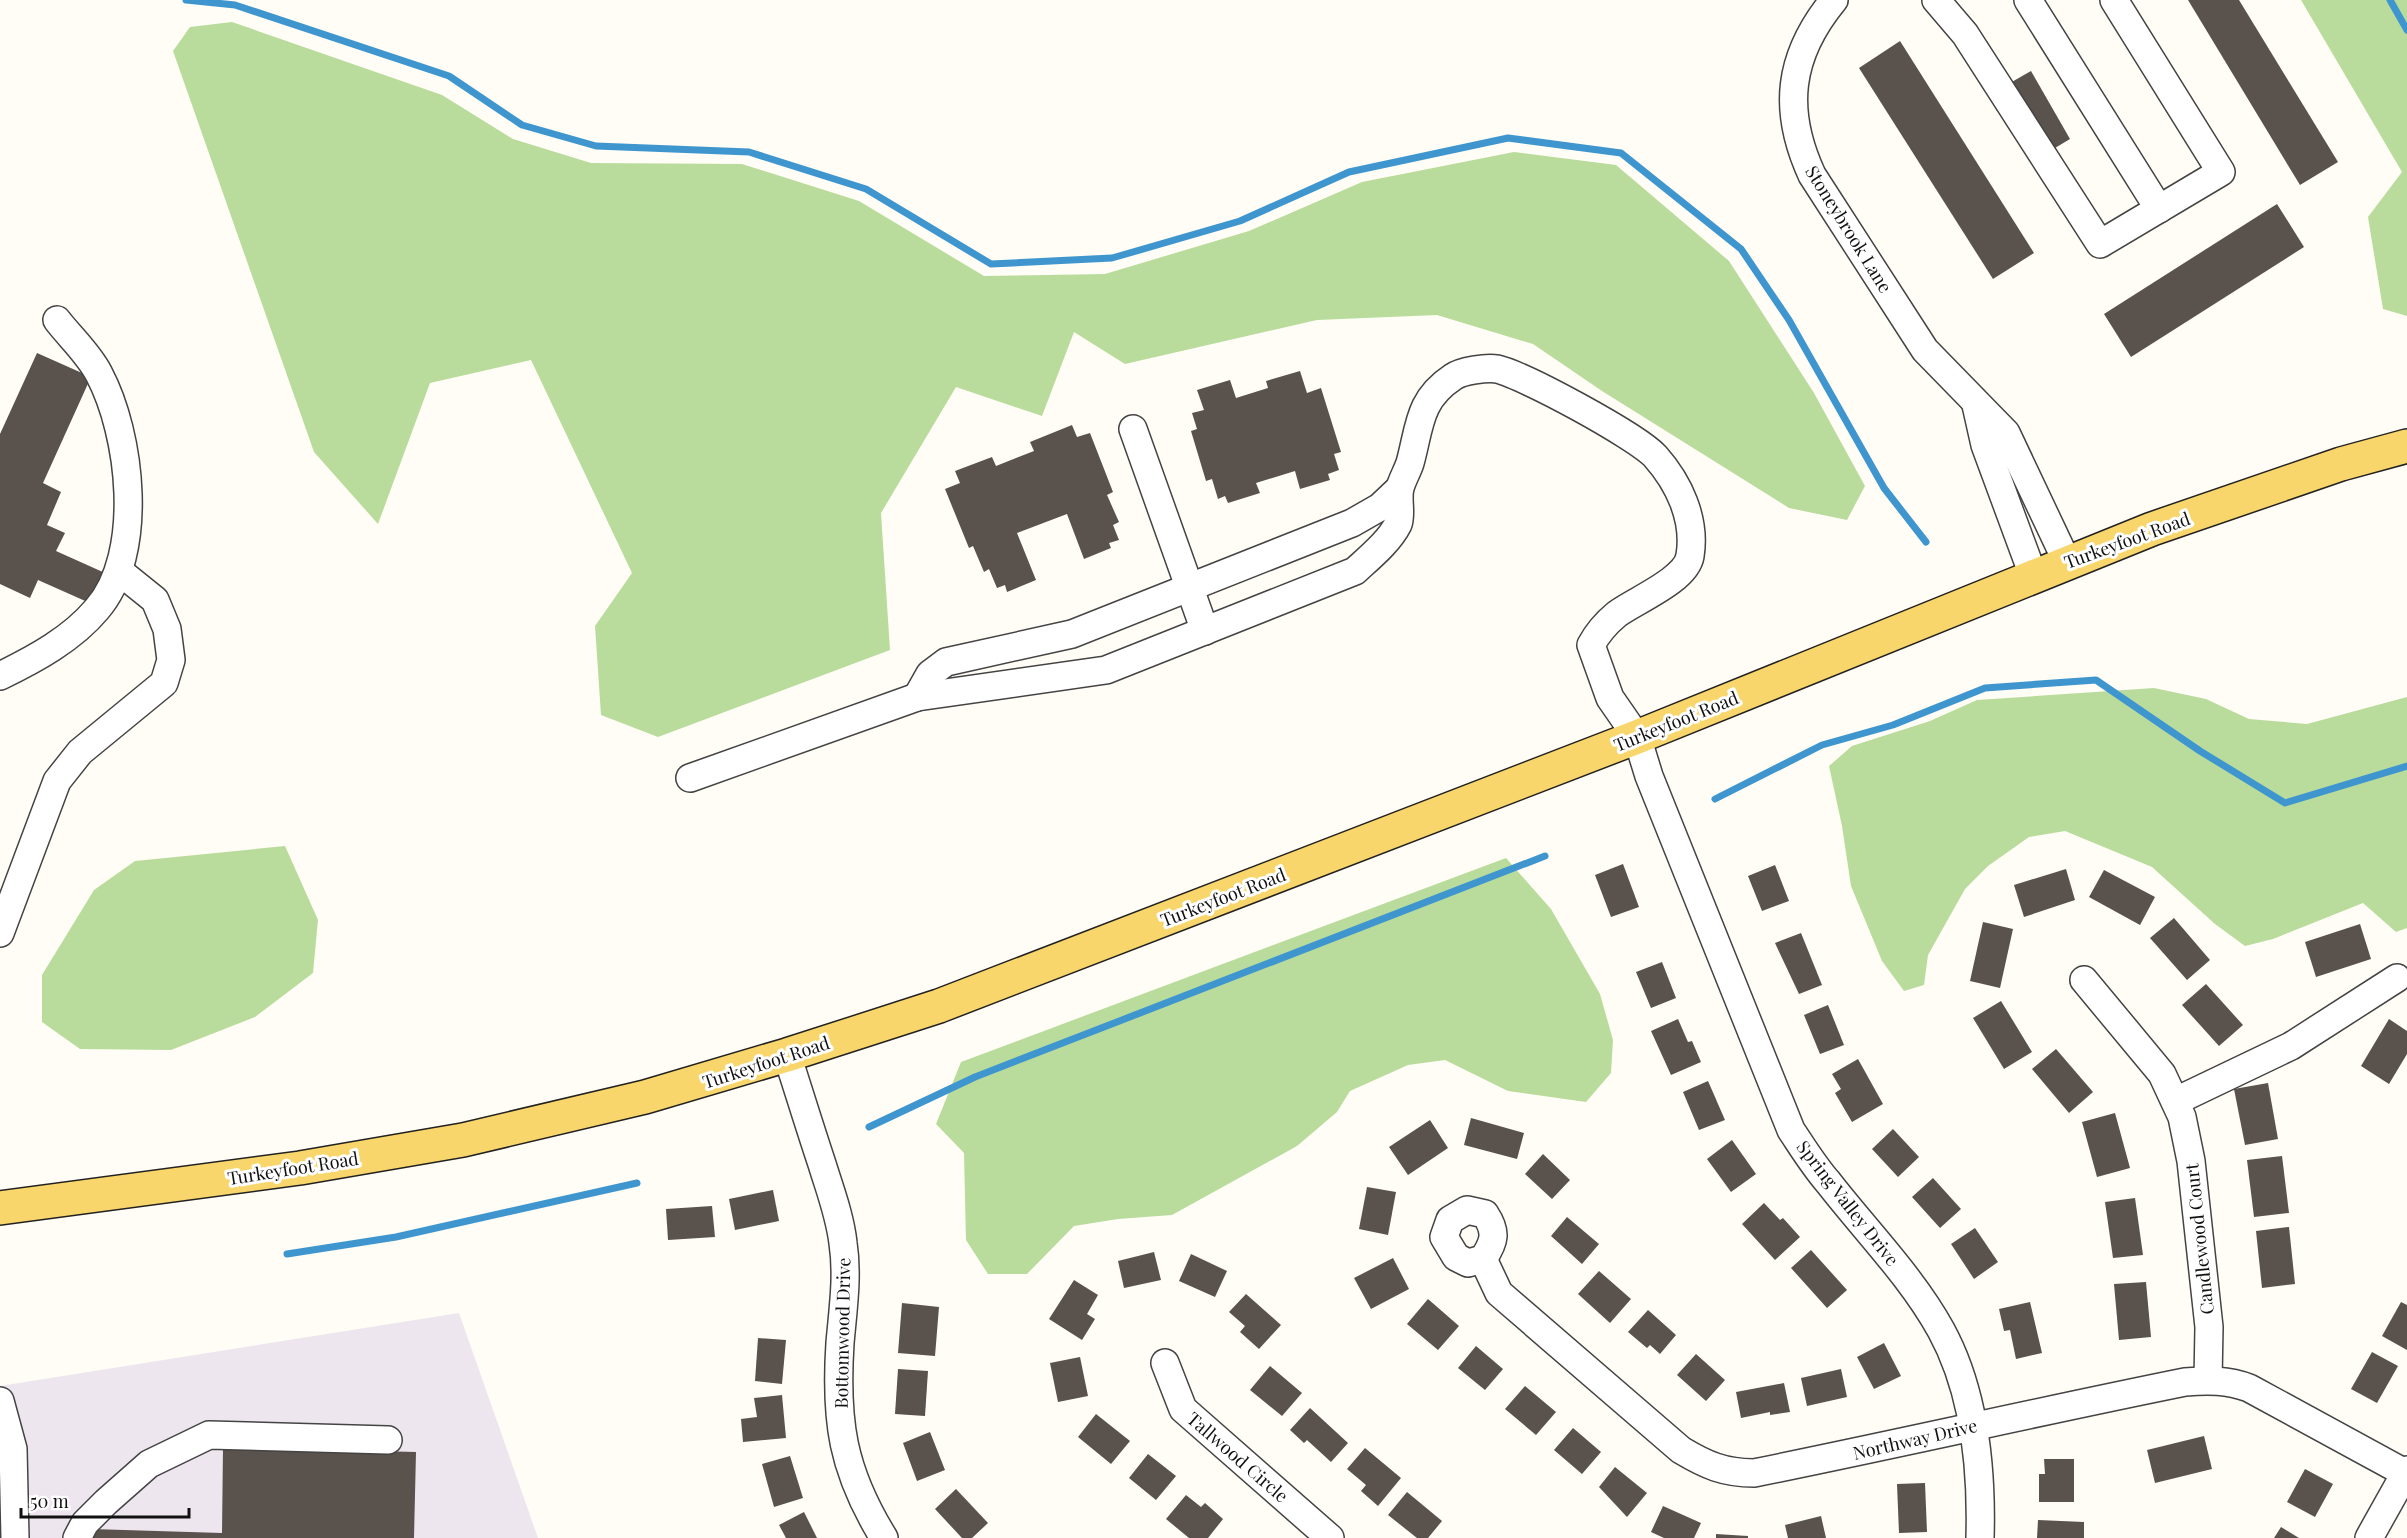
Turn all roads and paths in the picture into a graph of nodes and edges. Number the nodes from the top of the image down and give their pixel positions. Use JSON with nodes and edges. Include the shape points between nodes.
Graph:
{"nodes":[{"id":1,"x":1833,"y":0,"type":"edge"},
{"id":2,"x":1936,"y":0,"type":"edge"},
{"id":3,"x":2028,"y":0,"type":"edge"},
{"id":4,"x":2114,"y":0,"type":"edge"},
{"id":5,"x":2159,"y":209,"type":"junction"},
{"id":6,"x":57,"y":320,"type":"dead end"},
{"id":7,"x":1976,"y":405,"type":"junction"},
{"id":8,"x":1133,"y":429,"type":"dead end"},
{"id":9,"x":2407,"y":446,"type":"edge"},
{"id":10,"x":1399,"y":489,"type":"junction"},
{"id":11,"x":2067,"y":562,"type":"junction"},
{"id":12,"x":119,"y":571,"type":"junction"},
{"id":13,"x":2033,"y":575,"type":"junction"},
{"id":14,"x":1190,"y":589,"type":"junction"},
{"id":15,"x":1205,"y":631,"type":"junction"},
{"id":16,"x":0,"y":676,"type":"edge"},
{"id":17,"x":917,"y":697,"type":"junction"},
{"id":18,"x":1637,"y":737,"type":"junction"},
{"id":19,"x":690,"y":778,"type":"dead end"},
{"id":20,"x":0,"y":933,"type":"edge"},
{"id":21,"x":2397,"y":978,"type":"dead end"},
{"id":22,"x":2084,"y":980,"type":"dead end"},
{"id":23,"x":787,"y":1056,"type":"junction"},
{"id":24,"x":2176,"y":1101,"type":"junction"},
{"id":25,"x":0,"y":1208,"type":"edge"},
{"id":26,"x":1483,"y":1259,"type":"dead end"},
{"id":27,"x":1165,"y":1363,"type":"dead end"},
{"id":28,"x":2208,"y":1380,"type":"junction"},
{"id":29,"x":0,"y":1401,"type":"edge"},
{"id":30,"x":1972,"y":1425,"type":"junction"},
{"id":31,"x":387,"y":1440,"type":"dead end"},
{"id":32,"x":2406,"y":1472,"type":"edge"},
{"id":33,"x":15,"y":1538,"type":"edge"},
{"id":34,"x":77,"y":1538,"type":"edge"},
{"id":35,"x":884,"y":1538,"type":"edge"},
{"id":36,"x":1330,"y":1538,"type":"edge"},
{"id":37,"x":1980,"y":1538,"type":"edge"},
{"id":38,"x":2369,"y":1538,"type":"edge"}],
"edges":[{"from":1,"to":7,"type":"street","name":"Stoneybrook Lane","via":[[1812,32],[1794,86],[1793,118],[1801,149],[1812,175],[1925,350]]},
{"from":2,"to":5,"type":"street","via":[[1965,34],[2100,244]]},
{"from":3,"to":5,"type":"street"},
{"from":4,"to":5,"type":"street","via":[[2221,172]]},
{"from":6,"to":12,"type":"street","via":[[98,372],[114,412],[125,459],[127,492]]},
{"from":7,"to":11,"type":"street","name":"Stoneybrook Lane","via":[[2006,433]]},
{"from":7,"to":13,"type":"street","via":[[1985,445]]},
{"from":8,"to":14,"type":"street"},
{"from":9,"to":11,"type":"main road","name":"Turkeyfoot Road","via":[[2280,484]]},
{"from":10,"to":14,"type":"street","via":[[1380,507],[1352,524]]},
{"from":10,"to":15,"type":"street","via":[[1398,524],[1355,572]]},
{"from":10,"to":18,"type":"street","name":"Spring Valley Drive","via":[[1410,463],[1419,417],[1435,392],[1455,375],[1493,368],[1516,374],[1653,454],[1674,480],[1686,508],[1692,539],[1690,559],[1673,579],[1617,614],[1600,629],[1591,645],[1610,698]]},
{"from":11,"to":13,"type":"main road","name":"Turkeyfoot Road"},
{"from":12,"to":16,"type":"street","via":[[98,608],[66,638]]},
{"from":12,"to":20,"type":"street","via":[[155,600],[167,629],[171,660],[164,683],[80,752],[57,782]]},
{"from":13,"to":18,"type":"main road","name":"Turkeyfoot Road"},
{"from":14,"to":15,"type":"street"},
{"from":14,"to":17,"type":"street","via":[[1072,634],[946,662],[930,674]]},
{"from":15,"to":17,"type":"street","via":[[1106,670]]},
{"from":17,"to":19,"type":"street"},
{"from":18,"to":23,"type":"main road","name":"Turkeyfoot Road","via":[[939,1006]]},
{"from":18,"to":30,"type":"street","name":"Spring Valley Drive","via":[[1791,1130],[1826,1180],[1912,1285],[1942,1332]]},
{"from":21,"to":24,"type":"street","via":[[2291,1046]]},
{"from":22,"to":24,"type":"street","name":"Candlewood Court","via":[[2163,1074]]},
{"from":23,"to":25,"type":"main road","name":"Turkeyfoot Road","via":[[667,1092],[463,1140],[300,1168]]},
{"from":23,"to":35,"type":"street","name":"Bottomwood Drive","via":[[837,1209],[844,1243],[846,1289],[840,1344],[840,1422],[847,1461],[868,1513]]},
{"from":24,"to":28,"type":"street","name":"Candlewood Court","via":[[2190,1161],[2209,1327]]},
{"from":26,"to":30,"type":"street","name":"Northway Drive","via":[[1499,1293],[1681,1450],[1712,1468],[1754,1473],[1896,1445]]},
{"from":27,"to":36,"type":"street","name":"Tallwood Circle","via":[[1183,1409]]},
{"from":28,"to":30,"type":"street","name":"Northway Drive"},
{"from":28,"to":32,"type":"street","name":"Northway Drive","via":[[2249,1388]]},
{"from":29,"to":33,"type":"street","via":[[13,1449]]},
{"from":30,"to":37,"type":"street","name":"Spring Valley Drive","via":[[1982,1485]]},
{"from":31,"to":34,"type":"street","via":[[209,1435],[149,1464],[85,1523]]},
{"from":32,"to":38,"type":"street"}]}
